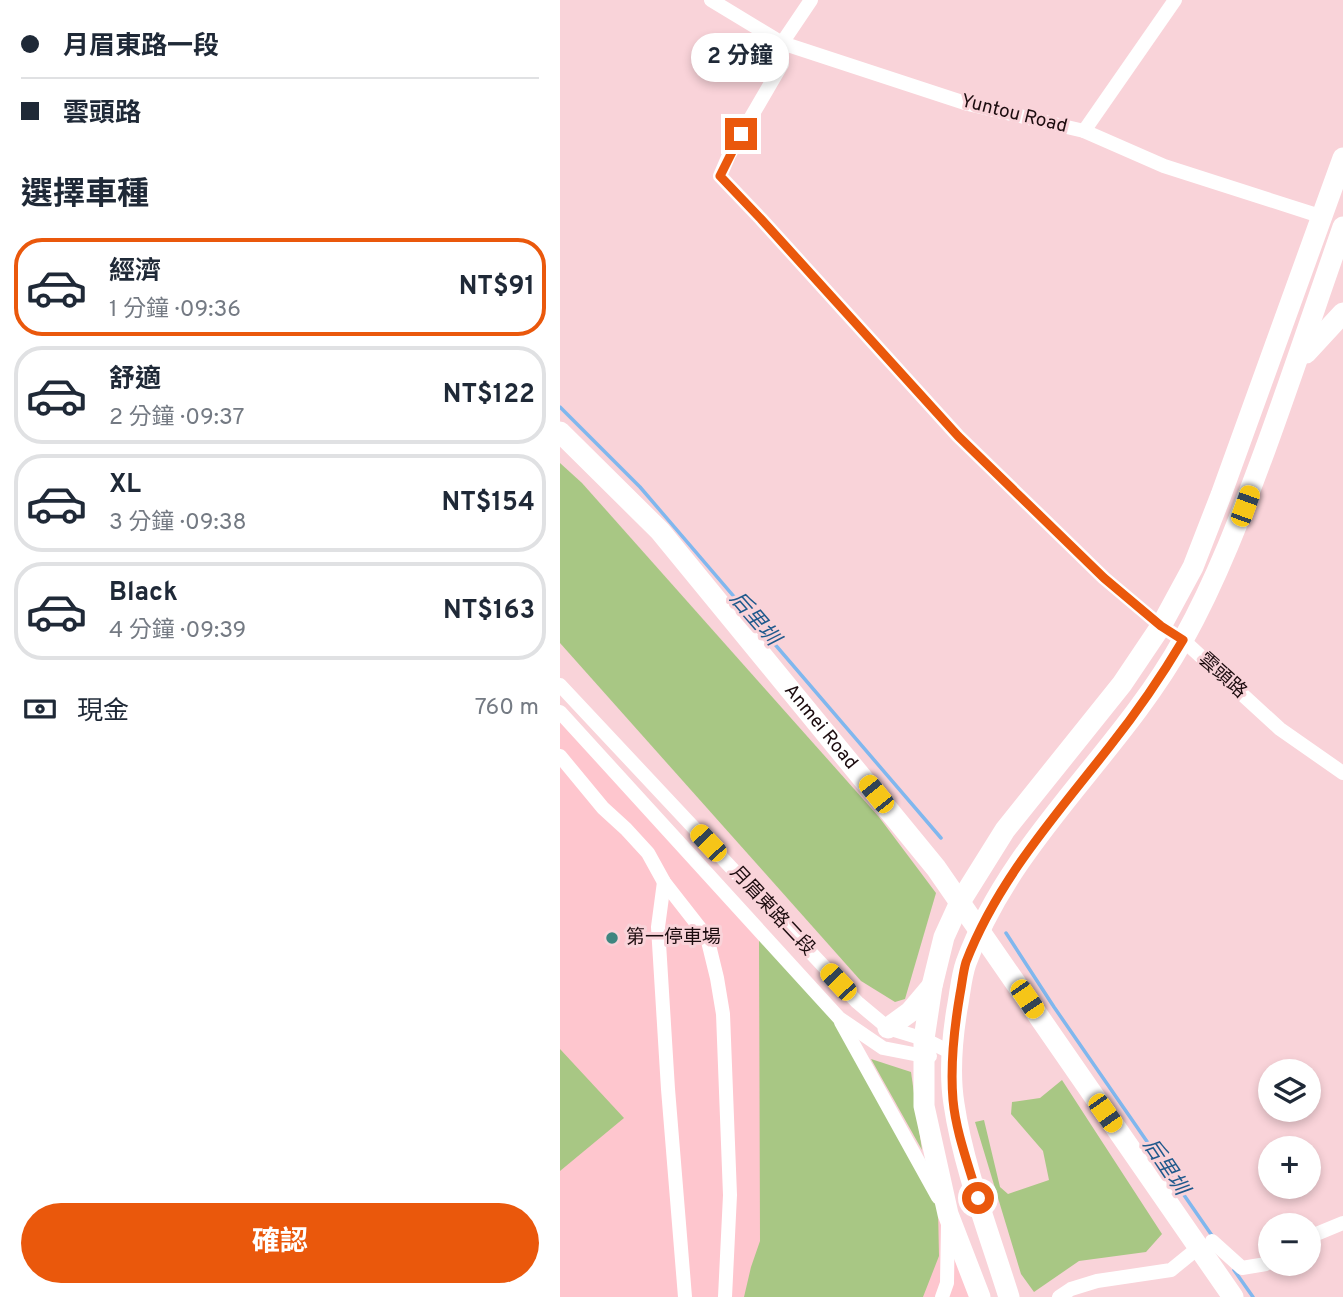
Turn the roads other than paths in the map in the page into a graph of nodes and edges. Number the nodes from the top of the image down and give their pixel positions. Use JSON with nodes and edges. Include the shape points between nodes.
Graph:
{"nodes":[{"id":1,"x":711,"y":0,"type":"edge"},
{"id":2,"x":811,"y":0,"type":"edge"},
{"id":3,"x":1175,"y":0,"type":"edge"},
{"id":4,"x":782,"y":43,"type":"junction"},
{"id":5,"x":1084,"y":131,"type":"junction"},
{"id":6,"x":1343,"y":158,"type":"edge"},
{"id":7,"x":1339,"y":223,"type":"edge"},
{"id":8,"x":1343,"y":313,"type":"edge"},
{"id":9,"x":1297,"y":362,"type":"junction"},
{"id":10,"x":560,"y":432,"type":"edge"},
{"id":11,"x":1161,"y":626,"type":"junction"},
{"id":12,"x":1183,"y":640,"type":"junction"},
{"id":13,"x":560,"y":685,"type":"edge"},
{"id":14,"x":560,"y":712,"type":"edge"},
{"id":15,"x":560,"y":756,"type":"edge"},
{"id":16,"x":1343,"y":773,"type":"edge"},
{"id":17,"x":664,"y":882,"type":"junction"},
{"id":18,"x":960,"y":902,"type":"junction"},
{"id":19,"x":980,"y":932,"type":"junction"},
{"id":20,"x":932,"y":986,"type":"junction"},
{"id":21,"x":839,"y":1018,"type":"junction"},
{"id":22,"x":888,"y":1028,"type":"junction"},
{"id":23,"x":924,"y":1048,"type":"junction"},
{"id":24,"x":952,"y":1053,"type":"junction"},
{"id":25,"x":948,"y":1214,"type":"junction"},
{"id":26,"x":1343,"y":1223,"type":"edge"},
{"id":27,"x":1321,"y":1232,"type":"edge"},
{"id":28,"x":1205,"y":1245,"type":"junction"},
{"id":29,"x":1258,"y":1265,"type":"edge"},
{"id":30,"x":685,"y":1297,"type":"edge"},
{"id":31,"x":725,"y":1297,"type":"edge"},
{"id":32,"x":942,"y":1297,"type":"edge"},
{"id":33,"x":980,"y":1297,"type":"edge"},
{"id":34,"x":1009,"y":1297,"type":"edge"},
{"id":35,"x":1059,"y":1297,"type":"edge"},
{"id":36,"x":1233,"y":1297,"type":"edge"}],
"edges":[{"from":1,"to":4,"type":"street","name":"Yuntou Road"},
{"from":2,"to":4,"type":"street","name":"雲頭路"},
{"from":3,"to":5,"type":"street"},
{"from":4,"to":5,"type":"street","name":"Yuntou Road","via":[[968,104]]},
{"from":4,"to":11,"type":"street","name":"雲頭路","via":[[782,64],[720,176],[958,436],[1104,578]]},
{"from":5,"to":7,"type":"street","name":"Yuntou Road","via":[[1164,166]]},
{"from":6,"to":7,"type":"street"},
{"from":7,"to":9,"type":"street"},
{"from":7,"to":11,"type":"street","via":[[1193,567]]},
{"from":8,"to":9,"type":"street"},
{"from":9,"to":12,"type":"street","via":[[1245,506]]},
{"from":10,"to":18,"type":"street","name":"Anmei Road","via":[[660,531]]},
{"from":11,"to":12,"type":"street","name":"雲頭路"},
{"from":11,"to":18,"type":"street","via":[[1122,684],[1005,830]]},
{"from":12,"to":16,"type":"street","name":"雲頭路","via":[[1280,729]]},
{"from":12,"to":19,"type":"street","via":[[1112,743],[1034,841]]},
{"from":13,"to":22,"type":"street","name":"月眉東路二段","via":[[857,1002]]},
{"from":14,"to":21,"type":"street","name":"月眉東路二段"},
{"from":15,"to":17,"type":"street","via":[[648,853]]},
{"from":17,"to":30,"type":"street","via":[[658,927]]},
{"from":17,"to":31,"type":"street","via":[[707,937],[723,1014],[730,1195]]},
{"from":18,"to":19,"type":"street","name":"Anmei Road"},
{"from":18,"to":20,"type":"street","via":[[944,937]]},
{"from":19,"to":24,"type":"street","via":[[965,965]]},
{"from":19,"to":28,"type":"street"},
{"from":20,"to":22,"type":"street","via":[[910,1012]]},
{"from":20,"to":23,"type":"street"},
{"from":21,"to":23,"type":"street","name":"月眉東路二段","via":[[883,1048]]},
{"from":21,"to":25,"type":"street"},
{"from":22,"to":23,"type":"street","name":"月眉東路二段"},
{"from":23,"to":24,"type":"street","name":"月眉東路二段"},
{"from":23,"to":25,"type":"street","via":[[924,1106]]},
{"from":24,"to":34,"type":"street","via":[[954,1103],[964,1149]]},
{"from":25,"to":32,"type":"street","via":[[947,1283]]},
{"from":25,"to":33,"type":"street"},
{"from":26,"to":27,"type":"street"},
{"from":28,"to":29,"type":"street","via":[[1242,1268]]},
{"from":28,"to":35,"type":"street","via":[[1171,1270],[1097,1280]]},
{"from":28,"to":36,"type":"street"}]}
